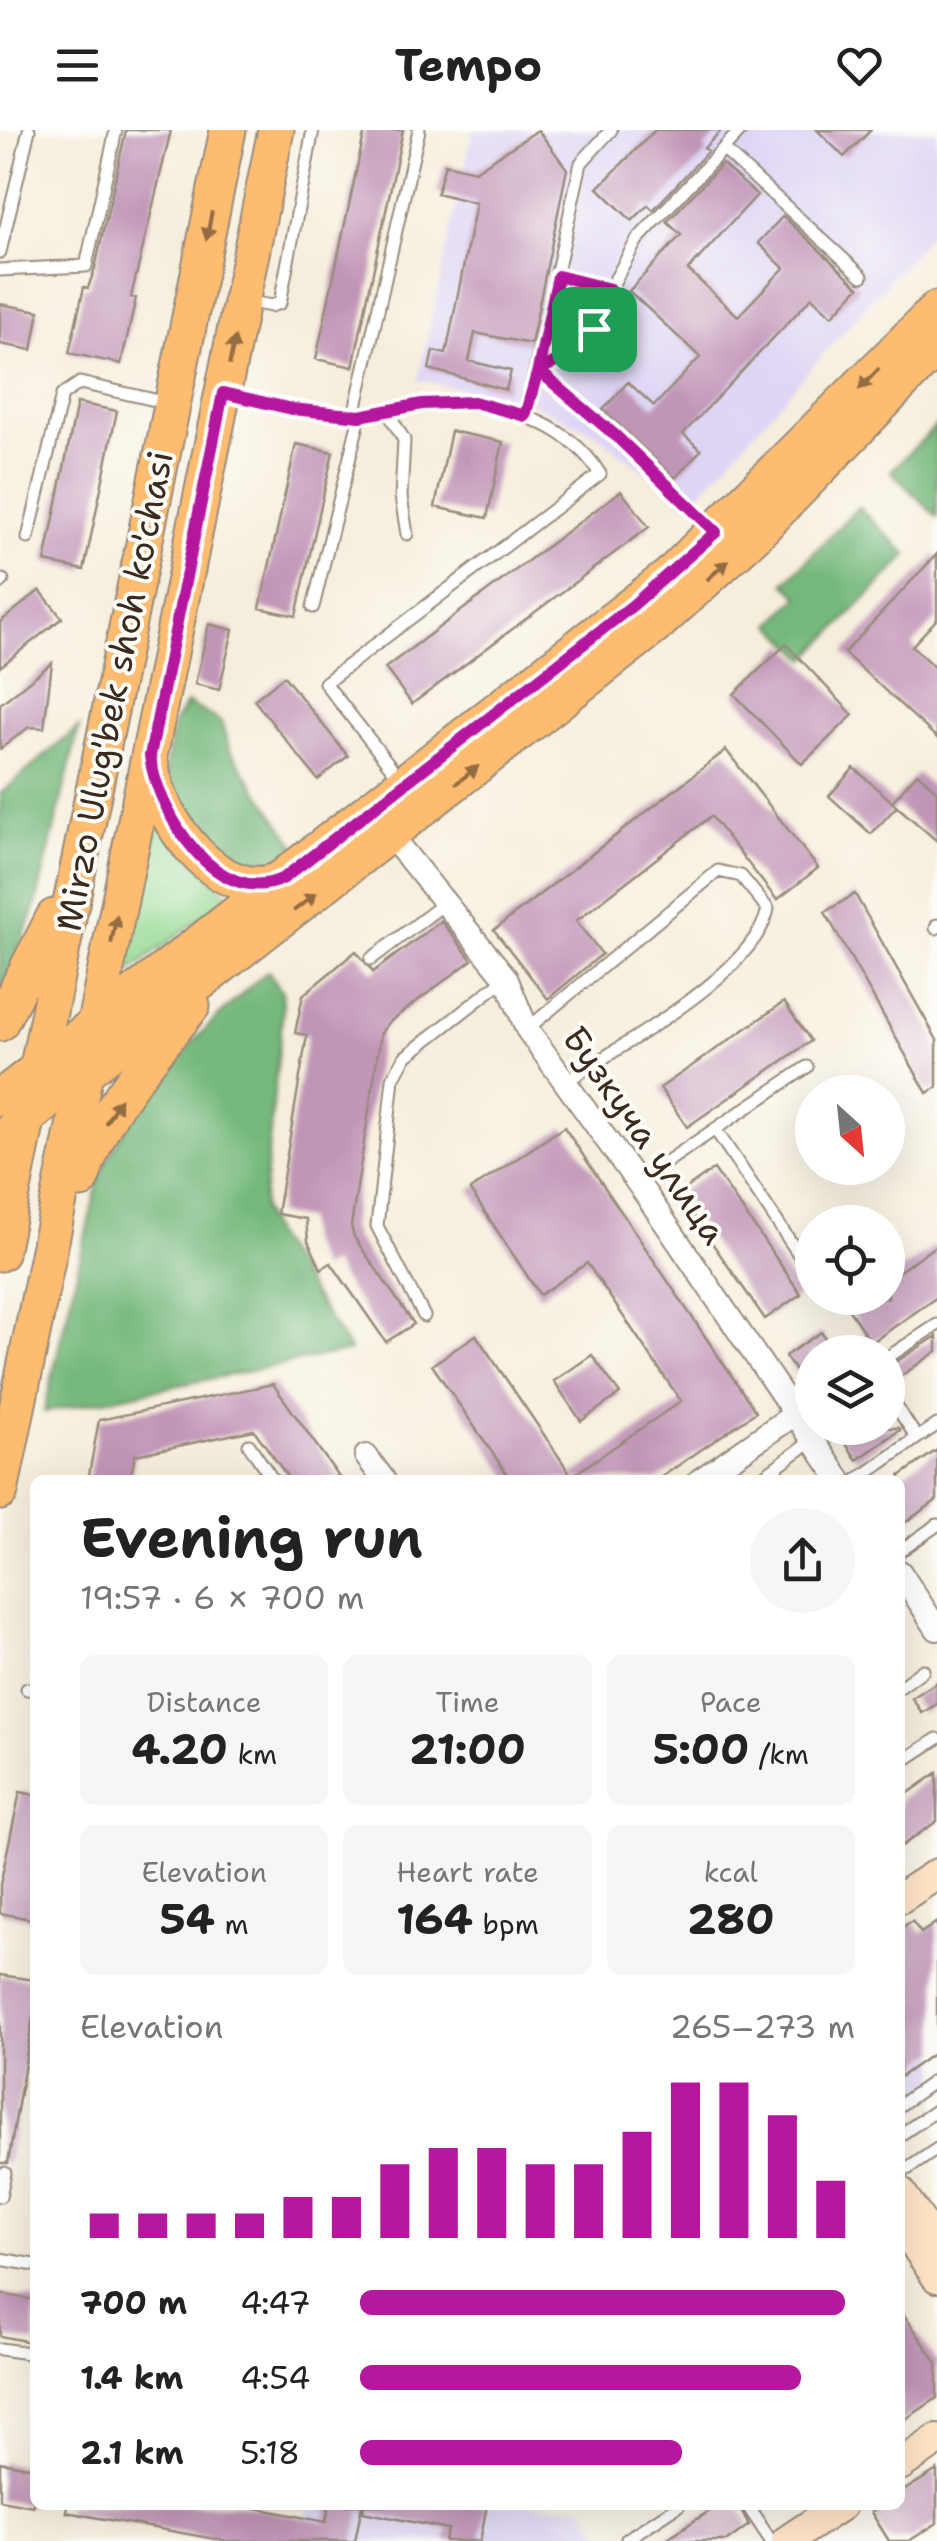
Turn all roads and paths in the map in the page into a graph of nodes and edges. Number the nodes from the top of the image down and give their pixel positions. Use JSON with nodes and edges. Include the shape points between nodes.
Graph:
{"nodes":[{"id":1,"x":29,"y":130,"type":"edge"},
{"id":2,"x":116,"y":130,"type":"edge"},
{"id":3,"x":228,"y":130,"type":"edge"},
{"id":4,"x":276,"y":130,"type":"edge"},
{"id":5,"x":313,"y":130,"type":"edge"},
{"id":6,"x":419,"y":130,"type":"edge"},
{"id":7,"x":611,"y":130,"type":"edge"},
{"id":8,"x":741,"y":130,"type":"edge"},
{"id":9,"x":723,"y":149,"type":"junction"},
{"id":10,"x":0,"y":252,"type":"edge"},
{"id":11,"x":0,"y":270,"type":"edge"},
{"id":12,"x":558,"y":276,"type":"junction"},
{"id":13,"x":862,"y":276,"type":"dead end"},
{"id":14,"x":610,"y":289,"type":"junction"},
{"id":15,"x":242,"y":300,"type":"junction"},
{"id":16,"x":937,"y":309,"type":"edge"},
{"id":17,"x":937,"y":347,"type":"edge"},
{"id":18,"x":538,"y":370,"type":"junction"},
{"id":19,"x":172,"y":404,"type":"junction"},
{"id":20,"x":221,"y":404,"type":"junction"},
{"id":21,"x":388,"y":412,"type":"junction"},
{"id":22,"x":357,"y":415,"type":"junction"},
{"id":23,"x":525,"y":416,"type":"junction"},
{"id":24,"x":716,"y":532,"type":"junction"},
{"id":25,"x":407,"y":534,"type":"dead end"},
{"id":26,"x":28,"y":538,"type":"dead end"},
{"id":27,"x":313,"y":607,"type":"dead end"},
{"id":28,"x":150,"y":756,"type":"junction"},
{"id":29,"x":405,"y":784,"type":"junction"},
{"id":30,"x":390,"y":835,"type":"junction"},
{"id":31,"x":80,"y":862,"type":"junction"},
{"id":32,"x":284,"y":878,"type":"junction"},
{"id":33,"x":446,"y":903,"type":"junction"},
{"id":34,"x":371,"y":959,"type":"dead end"},
{"id":35,"x":228,"y":962,"type":"junction"},
{"id":36,"x":506,"y":978,"type":"junction"},
{"id":37,"x":0,"y":1022,"type":"edge"},
{"id":38,"x":95,"y":1024,"type":"junction"},
{"id":39,"x":527,"y":1029,"type":"junction"},
{"id":40,"x":807,"y":1066,"type":"dead end"},
{"id":41,"x":37,"y":1069,"type":"junction"},
{"id":42,"x":85,"y":1072,"type":"junction"},
{"id":43,"x":564,"y":1083,"type":"junction"},
{"id":44,"x":9,"y":1118,"type":"edge"},
{"id":45,"x":715,"y":1130,"type":"junction"},
{"id":46,"x":637,"y":1182,"type":"junction"},
{"id":47,"x":795,"y":1249,"type":"edge"},
{"id":48,"x":0,"y":1253,"type":"edge"},
{"id":49,"x":424,"y":1316,"type":"dead end"},
{"id":50,"x":937,"y":1325,"type":"edge"},
{"id":51,"x":905,"y":1346,"type":"edge"},
{"id":52,"x":795,"y":1414,"type":"joint"},
{"id":53,"x":905,"y":1420,"type":"edge"},
{"id":54,"x":937,"y":1425,"type":"edge"},
{"id":55,"x":917,"y":1438,"type":"junction"},
{"id":56,"x":806,"y":1445,"type":"edge"},
{"id":57,"x":816,"y":1445,"type":"edge"},
{"id":58,"x":249,"y":1446,"type":"dead end"},
{"id":59,"x":366,"y":1456,"type":"dead end"},
{"id":60,"x":269,"y":1475,"type":"edge"},
{"id":61,"x":380,"y":1475,"type":"edge"},
{"id":62,"x":707,"y":1475,"type":"edge"},
{"id":63,"x":765,"y":1475,"type":"edge"},
{"id":64,"x":837,"y":1475,"type":"edge"},
{"id":65,"x":863,"y":1475,"type":"edge"},
{"id":66,"x":0,"y":1492,"type":"edge"},
{"id":67,"x":0,"y":1506,"type":"edge"},
{"id":68,"x":937,"y":1525,"type":"edge"},
{"id":69,"x":905,"y":1547,"type":"edge"},
{"id":70,"x":905,"y":1580,"type":"edge"},
{"id":71,"x":937,"y":1629,"type":"edge"},
{"id":72,"x":923,"y":1670,"type":"dead end"},
{"id":73,"x":905,"y":1683,"type":"edge"},
{"id":74,"x":937,"y":1740,"type":"edge"},
{"id":75,"x":905,"y":1760,"type":"edge"},
{"id":76,"x":937,"y":1874,"type":"edge"},
{"id":77,"x":905,"y":1895,"type":"edge"},
{"id":78,"x":937,"y":2079,"type":"edge"},
{"id":79,"x":905,"y":2101,"type":"edge"},
{"id":80,"x":937,"y":2110,"type":"edge"},
{"id":81,"x":905,"y":2132,"type":"edge"},
{"id":82,"x":937,"y":2148,"type":"edge"},
{"id":83,"x":905,"y":2170,"type":"edge"},
{"id":84,"x":5,"y":2173,"type":"dead end"},
{"id":85,"x":0,"y":2196,"type":"edge"},
{"id":86,"x":905,"y":2199,"type":"edge"},
{"id":87,"x":905,"y":2229,"type":"edge"},
{"id":88,"x":937,"y":2246,"type":"edge"},
{"id":89,"x":0,"y":2259,"type":"edge"},
{"id":90,"x":30,"y":2264,"type":"edge"},
{"id":91,"x":937,"y":2277,"type":"edge"},
{"id":92,"x":0,"y":2349,"type":"edge"},
{"id":93,"x":30,"y":2353,"type":"edge"},
{"id":94,"x":937,"y":2440,"type":"edge"},
{"id":95,"x":905,"y":2462,"type":"edge"},
{"id":96,"x":671,"y":2510,"type":"edge"},
{"id":97,"x":750,"y":2510,"type":"edge"},
{"id":98,"x":834,"y":2510,"type":"edge"},
{"id":99,"x":627,"y":2539,"type":"edge"},
{"id":100,"x":771,"y":2541,"type":"edge"},
{"id":101,"x":787,"y":2541,"type":"edge"}],
"edges":[{"from":1,"to":10,"type":"lane"},
{"from":2,"to":11,"type":"lane","via":[[86,266]]},
{"from":3,"to":19,"type":"main road","name":"Mirzo Ulug'bek shoh ko'chasi","one_way":true},
{"from":4,"to":15,"type":"main road","name":"Mirzo Ulug'bek shoh ko'chasi"},
{"from":5,"to":15,"type":"lane","via":[[280,303]]},
{"from":6,"to":22,"type":"lane"},
{"from":7,"to":12,"type":"lane","via":[[581,162]]},
{"from":8,"to":9,"type":"lane"},
{"from":9,"to":13,"type":"lane"},
{"from":9,"to":14,"type":"lane","via":[[637,240]]},
{"from":12,"to":14,"type":"lane"},
{"from":12,"to":18,"type":"lane"},
{"from":14,"to":18,"type":"lane","via":[[576,353]]},
{"from":20,"to":15,"type":"main road","name":"Mirzo Ulug'bek shoh ko'chasi","one_way":true},
{"from":16,"to":24,"type":"main road","one_way":true},
{"from":30,"to":17,"type":"main road","one_way":true,"via":[[666,617],[756,535]]},
{"from":18,"to":23,"type":"lane"},
{"from":18,"to":24,"type":"lane"},
{"from":19,"to":20,"type":"main road"},
{"from":19,"to":26,"type":"lane","via":[[80,383],[62,395]]},
{"from":19,"to":31,"type":"main road","name":"Mirzo Ulug'bek shoh ko'chasi"},
{"from":20,"to":22,"type":"lane"},
{"from":20,"to":28,"type":"main road","name":"Mirzo Ulug'bek shoh ko'chasi"},
{"from":21,"to":22,"type":"lane"},
{"from":21,"to":23,"type":"lane","via":[[474,402]]},
{"from":21,"to":25,"type":"lane","via":[[404,440]]},
{"from":22,"to":27,"type":"lane"},
{"from":23,"to":29,"type":"lane","via":[[584,449],[600,474],[324,682]]},
{"from":24,"to":29,"type":"main road"},
{"from":28,"to":32,"type":"main road","via":[[162,804],[193,848],[250,886]]},
{"from":38,"to":28,"type":"main road","name":"Mirzo Ulug'bek shoh ko'chasi","one_way":true},
{"from":29,"to":32,"type":"main road"},
{"from":30,"to":33,"type":"street","name":"Бузкуча улица"},
{"from":35,"to":30,"type":"main road","one_way":true},
{"from":31,"to":37,"type":"main road"},
{"from":31,"to":41,"type":"main road","name":"Mirzo Ulug'bek shoh ko'chasi"},
{"from":32,"to":38,"type":"main road"},
{"from":33,"to":34,"type":"lane"},
{"from":33,"to":36,"type":"street","name":"Бузкуча улица"},
{"from":35,"to":42,"type":"main road"},
{"from":67,"to":35,"type":"main road","one_way":true,"via":[[89,1155],[123,1094]]},
{"from":36,"to":39,"type":"street","name":"Бузкуча улица"},
{"from":36,"to":49,"type":"lane","via":[[405,1057],[394,1078],[378,1226]]},
{"from":38,"to":41,"type":"main road"},
{"from":38,"to":42,"type":"main road","name":"Mirzo Ulug'bek shoh ko'chasi"},
{"from":39,"to":43,"type":"street","name":"Бузкуча улица"},
{"from":39,"to":43,"type":"lane","via":[[718,871],[741,876],[768,909],[759,935],[725,975]]},
{"from":40,"to":45,"type":"lane"},
{"from":41,"to":44,"type":"main road"},
{"from":42,"to":44,"type":"main road"},
{"from":42,"to":66,"type":"main road","name":"Mirzo Ulug'bek shoh ko'chasi"},
{"from":43,"to":46,"type":"street","name":"Бузкуча улица"},
{"from":44,"to":48,"type":"main road"},
{"from":45,"to":46,"type":"lane"},
{"from":45,"to":47,"type":"lane"},
{"from":46,"to":52,"type":"street","name":"Бузкуча улица"},
{"from":50,"to":51,"type":"lane"},
{"from":52,"to":62,"type":"street"},
{"from":53,"to":55,"type":"lane"},
{"from":54,"to":55,"type":"lane"},
{"from":55,"to":65,"type":"lane"},
{"from":56,"to":63,"type":"lane"},
{"from":57,"to":64,"type":"street","name":"Бузкуча улица"},
{"from":58,"to":60,"type":"lane"},
{"from":59,"to":61,"type":"street"},
{"from":68,"to":69,"type":"lane"},
{"from":70,"to":71,"type":"street"},
{"from":72,"to":73,"type":"lane"},
{"from":74,"to":75,"type":"lane"},
{"from":76,"to":77,"type":"street"},
{"from":78,"to":79,"type":"lane"},
{"from":80,"to":81,"type":"lane"},
{"from":82,"to":83,"type":"lane"},
{"from":84,"to":85,"type":"lane"},
{"from":86,"to":88,"type":"street"},
{"from":87,"to":91,"type":"street"},
{"from":89,"to":90,"type":"lane"},
{"from":92,"to":93,"type":"lane"},
{"from":94,"to":95,"type":"street"},
{"from":96,"to":99,"type":"lane"},
{"from":97,"to":100,"type":"lane"},
{"from":98,"to":101,"type":"street"}]}
